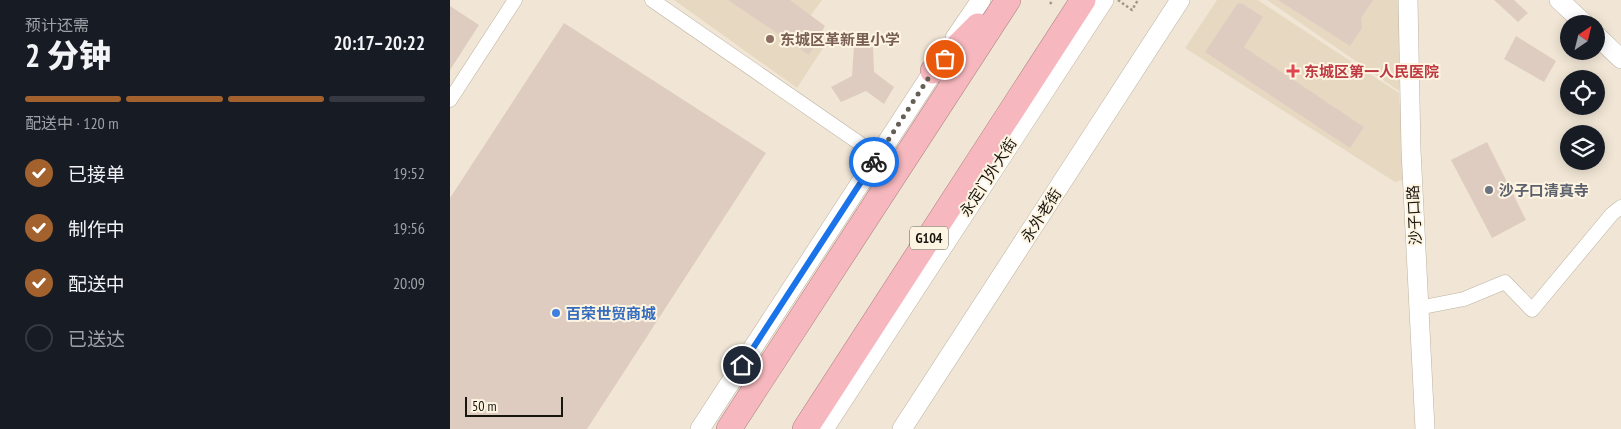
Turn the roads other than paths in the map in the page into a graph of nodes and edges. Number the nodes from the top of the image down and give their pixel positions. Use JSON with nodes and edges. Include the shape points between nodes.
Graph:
{"nodes":[{"id":1,"x":515,"y":0,"type":"edge"},
{"id":2,"x":652,"y":0,"type":"edge"},
{"id":3,"x":981,"y":0,"type":"edge"},
{"id":4,"x":1006,"y":0,"type":"edge"},
{"id":5,"x":1083,"y":0,"type":"edge"},
{"id":6,"x":1104,"y":0,"type":"edge"},
{"id":7,"x":1180,"y":0,"type":"edge"},
{"id":8,"x":1408,"y":0,"type":"edge"},
{"id":9,"x":1559,"y":0,"type":"edge"},
{"id":10,"x":1575,"y":15,"type":"edge"},
{"id":11,"x":1605,"y":42,"type":"edge"},
{"id":12,"x":1619,"y":54,"type":"edge"},
{"id":13,"x":933,"y":71,"type":"junction"},
{"id":14,"x":450,"y":100,"type":"edge"},
{"id":15,"x":878,"y":156,"type":"junction"},
{"id":16,"x":1621,"y":207,"type":"edge"},
{"id":17,"x":1418,"y":308,"type":"junction"},
{"id":18,"x":700,"y":429,"type":"edge"},
{"id":19,"x":729,"y":429,"type":"edge"},
{"id":20,"x":806,"y":429,"type":"edge"},
{"id":21,"x":824,"y":429,"type":"edge"},
{"id":22,"x":902,"y":429,"type":"edge"},
{"id":23,"x":1425,"y":429,"type":"edge"}],
"edges":[{"from":1,"to":14,"type":"street"},
{"from":2,"to":15,"type":"street"},
{"from":3,"to":13,"type":"street"},
{"from":4,"to":13,"type":"highway"},
{"from":4,"to":19,"type":"highway"},
{"from":5,"to":20,"type":"highway","name":"永定门外大街","number":"G104"},
{"from":6,"to":21,"type":"street","name":"永定门外大街"},
{"from":7,"to":22,"type":"street","name":"永外老街"},
{"from":8,"to":17,"type":"street","name":"沙子口路"},
{"from":9,"to":10,"type":"street"},
{"from":11,"to":12,"type":"street"},
{"from":13,"to":15,"type":"street"},
{"from":15,"to":18,"type":"street"},
{"from":16,"to":17,"type":"street","via":[[1532,310],[1505,282],[1464,299]]},
{"from":17,"to":23,"type":"street","name":"沙子口路"}]}
